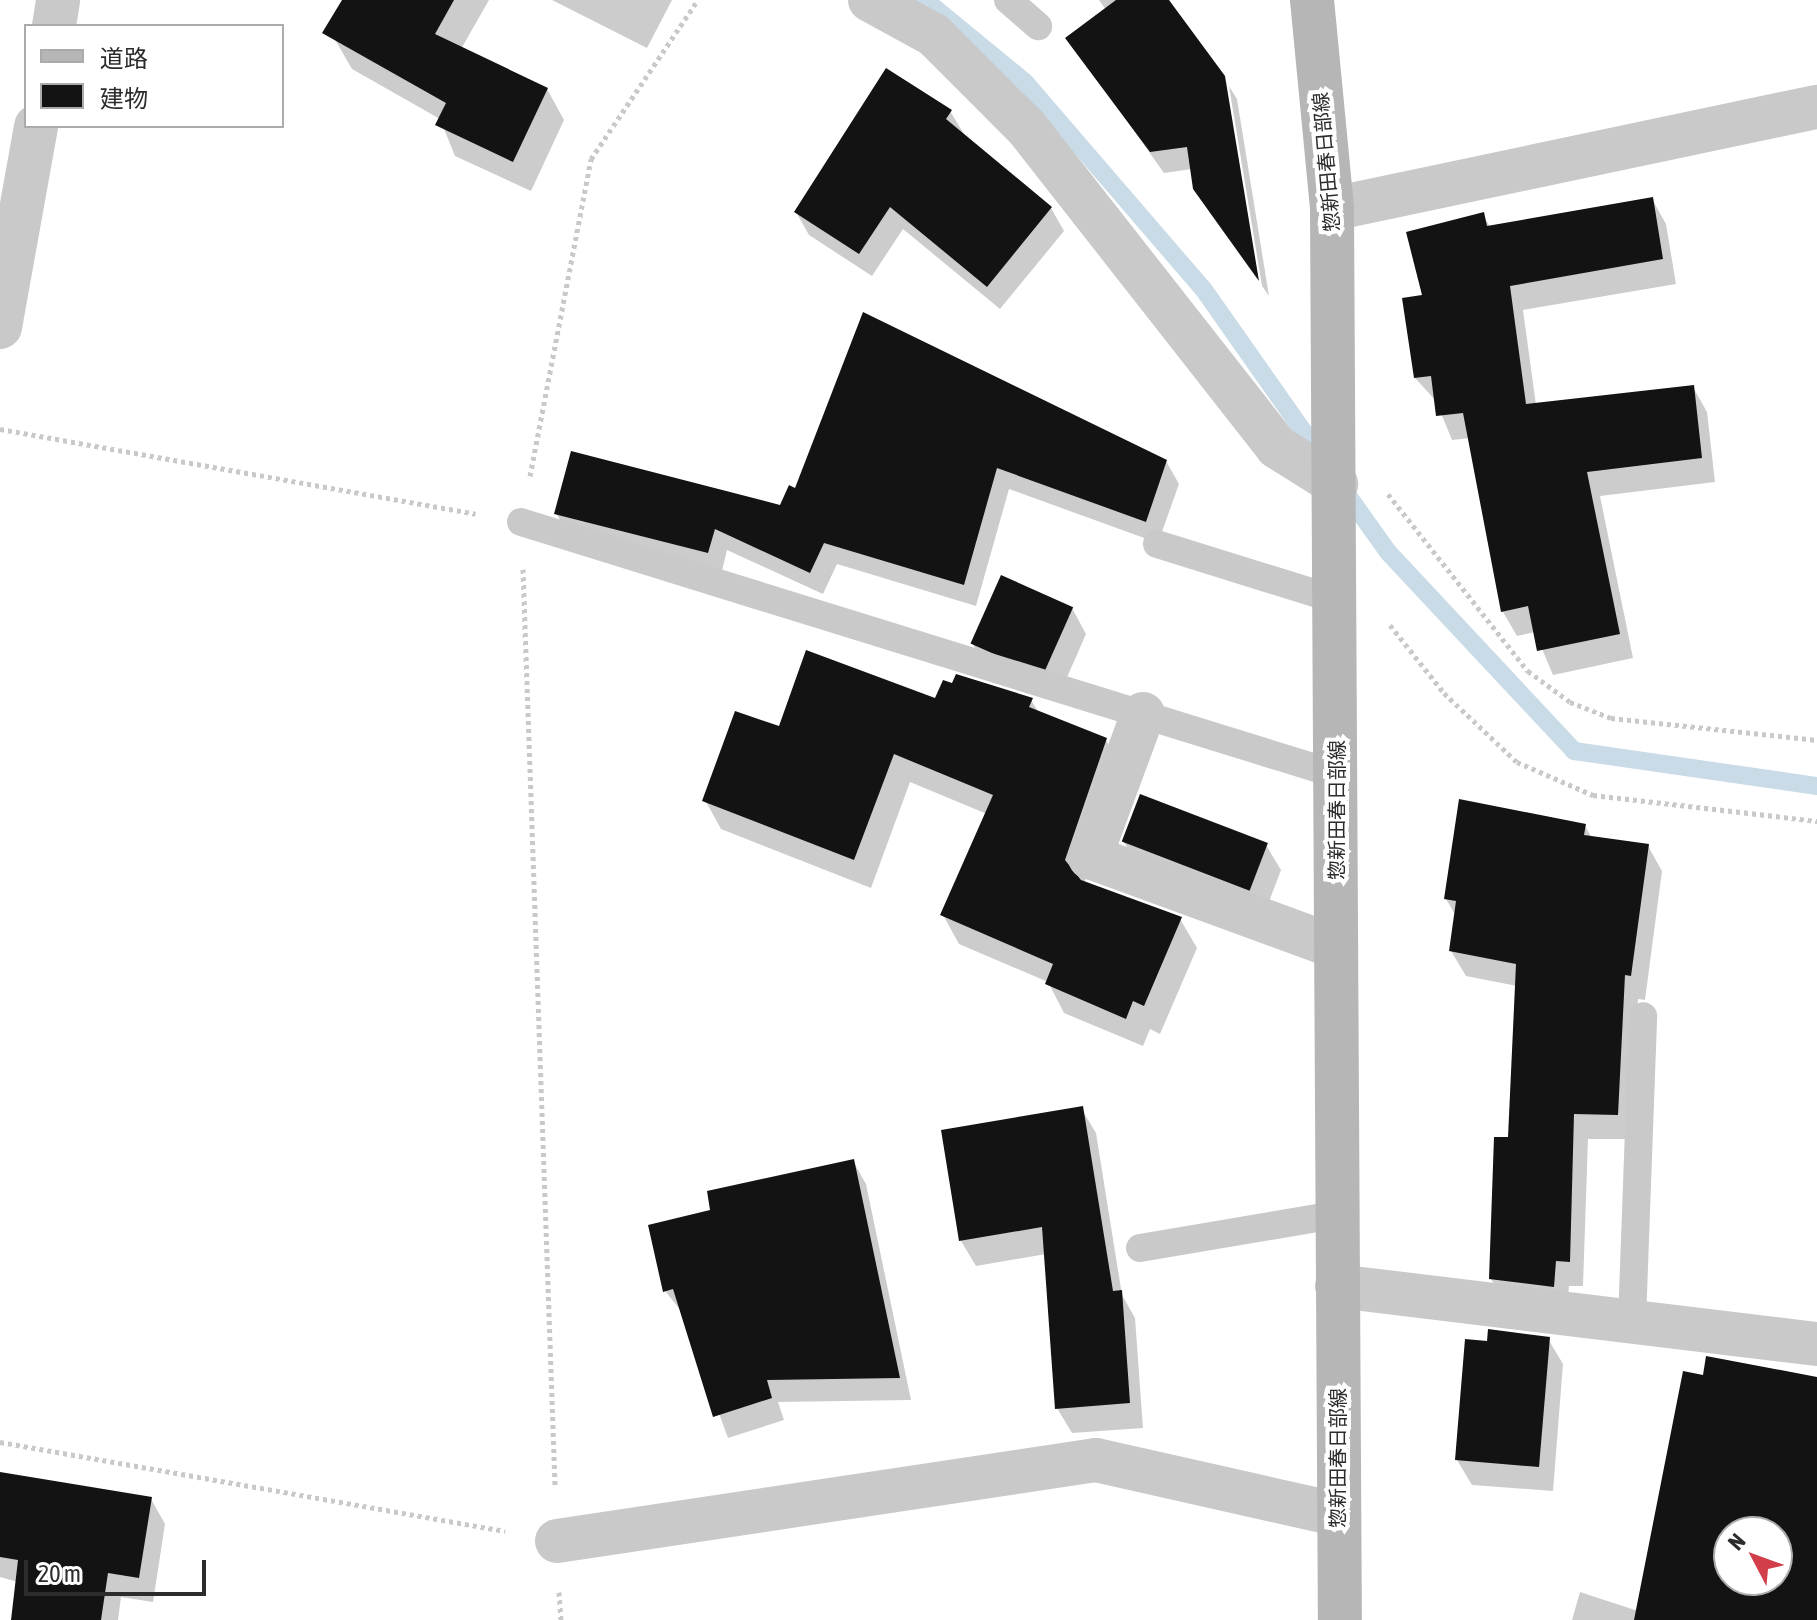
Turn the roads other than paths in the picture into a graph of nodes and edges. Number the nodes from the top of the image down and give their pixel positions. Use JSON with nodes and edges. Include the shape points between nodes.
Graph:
{"nodes":[{"id":1,"x":58,"y":0,"type":"edge"},
{"id":2,"x":870,"y":0,"type":"edge"},
{"id":3,"x":1008,"y":0,"type":"edge"},
{"id":4,"x":1312,"y":0,"type":"edge"},
{"id":5,"x":54,"y":24,"type":"edge"},
{"id":6,"x":1038,"y":26,"type":"dead end"},
{"id":7,"x":1817,"y":107,"type":"edge"},
{"id":8,"x":36,"y":128,"type":"edge"},
{"id":9,"x":1332,"y":209,"type":"junction"},
{"id":10,"x":0,"y":327,"type":"edge"},
{"id":11,"x":1336,"y":484,"type":"junction"},
{"id":12,"x":521,"y":522,"type":"road end"},
{"id":13,"x":1157,"y":544,"type":"dead end"},
{"id":14,"x":1337,"y":579,"type":"junction"},
{"id":15,"x":1143,"y":714,"type":"junction"},
{"id":16,"x":1335,"y":774,"type":"junction"},
{"id":17,"x":1336,"y":947,"type":"junction"},
{"id":18,"x":1643,"y":1016,"type":"dead end"},
{"id":19,"x":1336,"y":1215,"type":"junction"},
{"id":20,"x":1140,"y":1248,"type":"dead end"},
{"id":21,"x":1337,"y":1286,"type":"junction"},
{"id":22,"x":1632,"y":1321,"type":"junction"},
{"id":23,"x":1817,"y":1344,"type":"edge"},
{"id":24,"x":1336,"y":1514,"type":"junction"},
{"id":25,"x":557,"y":1541,"type":"road end"},
{"id":26,"x":1340,"y":1620,"type":"edge"}],
"edges":[{"from":1,"to":5,"type":"street"},
{"from":2,"to":11,"type":"street","via":[[934,35],[1027,128],[1277,447]]},
{"from":3,"to":6,"type":"lane"},
{"from":4,"to":9,"type":"main road","name":"惣新田春日部線"},
{"from":7,"to":9,"type":"street"},
{"from":8,"to":10,"type":"street"},
{"from":9,"to":11,"type":"main road","name":"惣新田春日部線"},
{"from":11,"to":14,"type":"main road","name":"惣新田春日部線"},
{"from":12,"to":15,"type":"lane"},
{"from":13,"to":14,"type":"lane"},
{"from":14,"to":16,"type":"main road","name":"惣新田春日部線"},
{"from":15,"to":16,"type":"lane"},
{"from":15,"to":17,"type":"street","via":[[1090,857]]},
{"from":16,"to":17,"type":"main road","name":"惣新田春日部線"},
{"from":17,"to":19,"type":"main road","name":"惣新田春日部線"},
{"from":18,"to":22,"type":"lane"},
{"from":19,"to":20,"type":"lane"},
{"from":19,"to":21,"type":"main road","name":"惣新田春日部線"},
{"from":21,"to":22,"type":"street"},
{"from":21,"to":24,"type":"main road","name":"惣新田春日部線"},
{"from":22,"to":23,"type":"street"},
{"from":24,"to":25,"type":"street","via":[[1096,1460]]},
{"from":24,"to":26,"type":"main road","name":"惣新田春日部線"}]}
